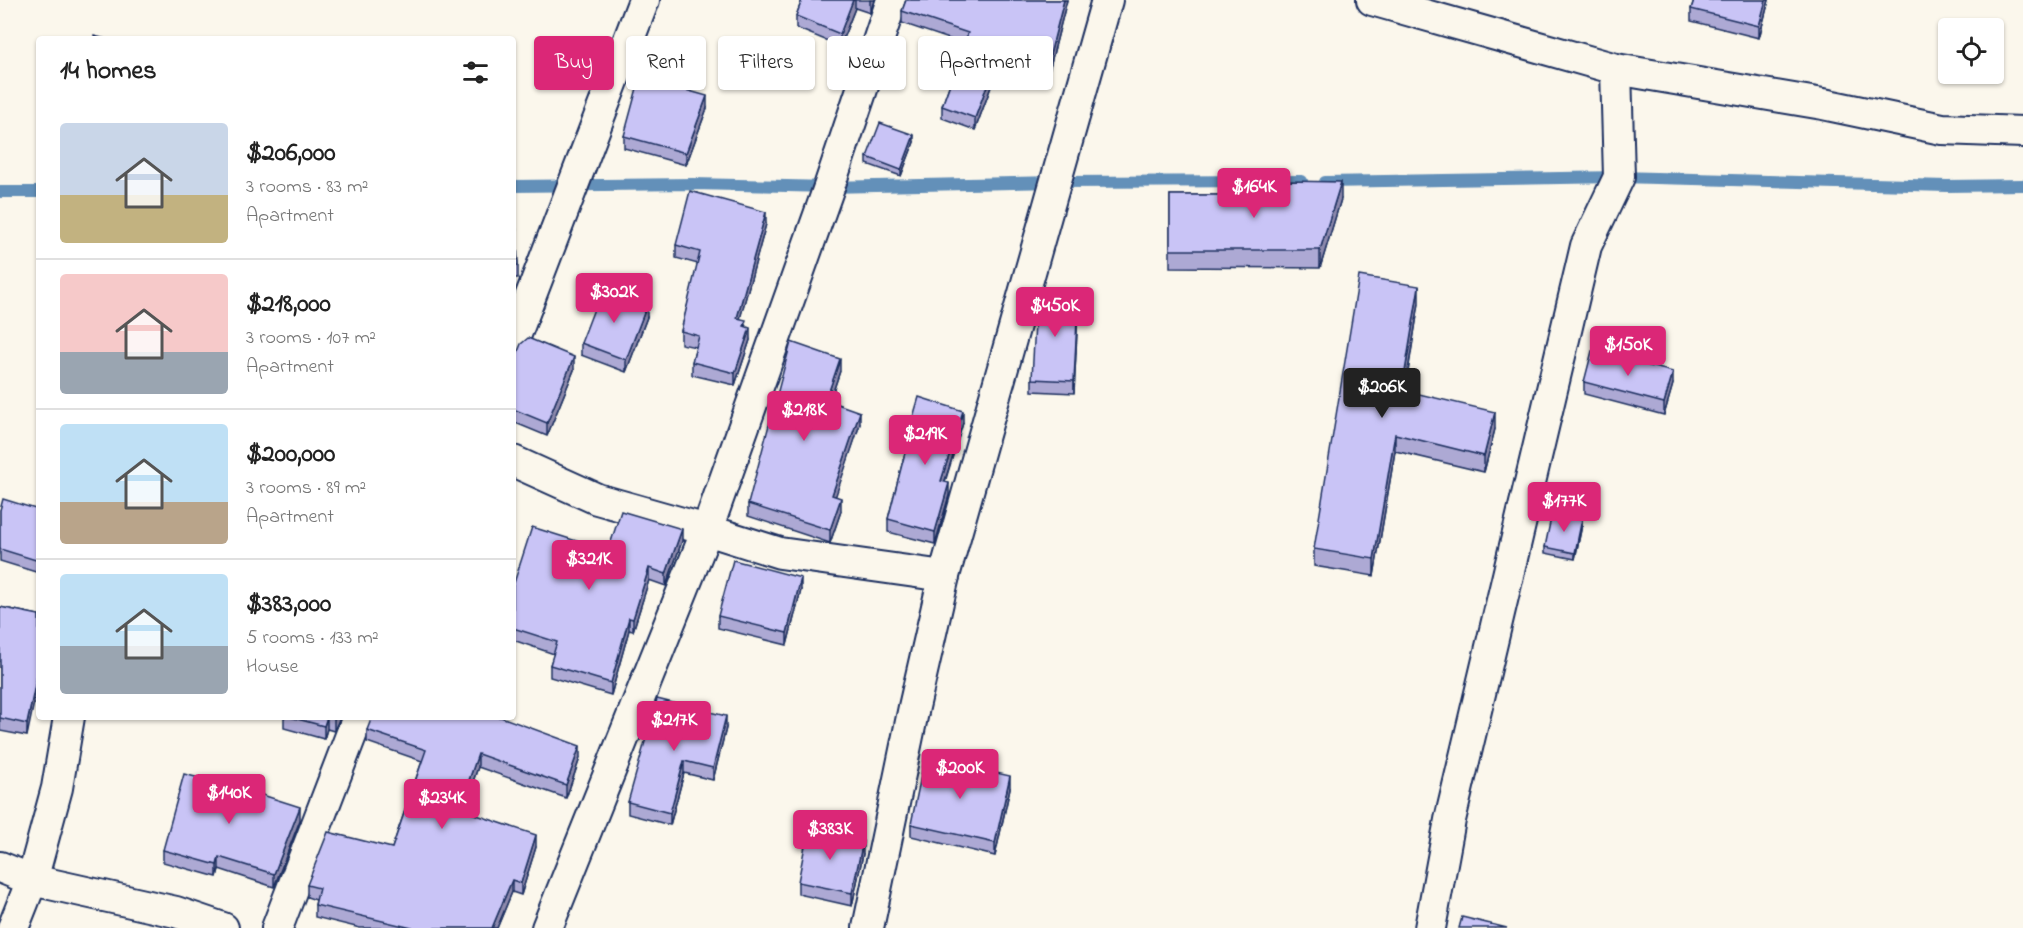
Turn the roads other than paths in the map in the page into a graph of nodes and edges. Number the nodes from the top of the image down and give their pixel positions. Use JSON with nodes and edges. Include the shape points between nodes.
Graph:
{"nodes":[{"id":1,"x":644,"y":0,"type":"edge"},
{"id":2,"x":892,"y":0,"type":"edge"},
{"id":3,"x":1107,"y":0,"type":"edge"},
{"id":4,"x":1372,"y":0,"type":"edge"},
{"id":5,"x":1616,"y":69,"type":"junction"},
{"id":6,"x":2023,"y":132,"type":"edge"},
{"id":7,"x":516,"y":334,"type":"edge"},
{"id":8,"x":516,"y":462,"type":"edge"},
{"id":9,"x":707,"y":530,"type":"junction"},
{"id":10,"x":944,"y":576,"type":"junction"},
{"id":11,"x":68,"y":720,"type":"edge"},
{"id":12,"x":357,"y":720,"type":"edge"},
{"id":13,"x":0,"y":867,"type":"edge"},
{"id":14,"x":32,"y":879,"type":"junction"},
{"id":15,"x":13,"y":928,"type":"edge"},
{"id":16,"x":223,"y":928,"type":"edge"},
{"id":17,"x":277,"y":928,"type":"edge"},
{"id":18,"x":547,"y":928,"type":"edge"},
{"id":19,"x":868,"y":928,"type":"edge"},
{"id":20,"x":1430,"y":928,"type":"edge"}],
"edges":[{"from":1,"to":7,"type":"street"},
{"from":2,"to":9,"type":"street"},
{"from":3,"to":10,"type":"street"},
{"from":4,"to":5,"type":"street"},
{"from":5,"to":6,"type":"street","via":[[1942,129]]},
{"from":5,"to":20,"type":"street","via":[[1619,177],[1586,246],[1450,820]]},
{"from":8,"to":9,"type":"street","via":[[597,499]]},
{"from":9,"to":10,"type":"street","via":[[780,553]]},
{"from":9,"to":18,"type":"street"},
{"from":10,"to":19,"type":"street"},
{"from":11,"to":14,"type":"street","via":[[57,788]]},
{"from":12,"to":17,"type":"street"},
{"from":13,"to":14,"type":"street"},
{"from":14,"to":15,"type":"street"},
{"from":14,"to":16,"type":"street","via":[[176,912]]}]}
